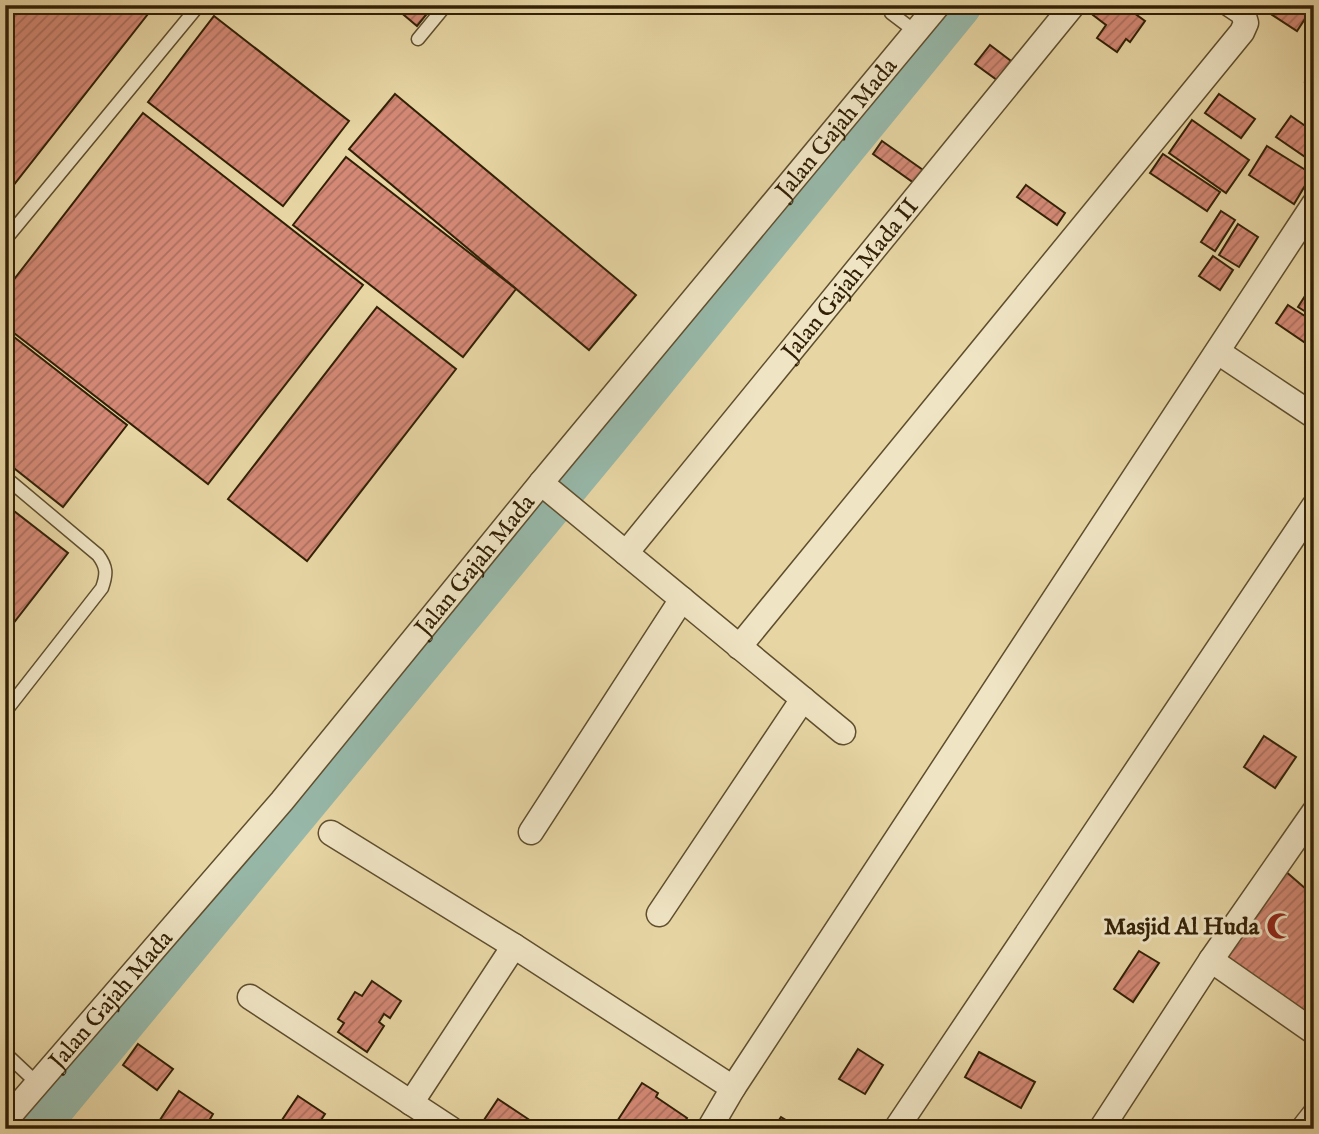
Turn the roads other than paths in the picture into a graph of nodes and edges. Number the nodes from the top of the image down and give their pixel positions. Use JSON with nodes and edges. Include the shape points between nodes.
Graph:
{"nodes":[{"id":1,"x":199,"y":5,"type":"edge"},
{"id":2,"x":446,"y":5,"type":"edge"},
{"id":3,"x":939,"y":5,"type":"edge"},
{"id":4,"x":1073,"y":5,"type":"edge"},
{"id":5,"x":1231,"y":5,"type":"edge"},
{"id":6,"x":891,"y":13,"type":"dead end"},
{"id":7,"x":916,"y":32,"type":"junction"},
{"id":8,"x":418,"y":39,"type":"dead end"},
{"id":9,"x":1314,"y":204,"type":"edge"},
{"id":10,"x":5,"y":240,"type":"edge"},
{"id":11,"x":1218,"y":352,"type":"junction"},
{"id":12,"x":1314,"y":416,"type":"edge"},
{"id":13,"x":5,"y":477,"type":"edge"},
{"id":14,"x":547,"y":488,"type":"junction"},
{"id":15,"x":1314,"y":506,"type":"edge"},
{"id":16,"x":626,"y":553,"type":"junction"},
{"id":17,"x":682,"y":599,"type":"junction"},
{"id":18,"x":739,"y":647,"type":"junction"},
{"id":19,"x":803,"y":699,"type":"junction"},
{"id":20,"x":5,"y":712,"type":"edge"},
{"id":21,"x":843,"y":732,"type":"dead end"},
{"id":22,"x":1314,"y":812,"type":"edge"},
{"id":23,"x":531,"y":832,"type":"dead end"},
{"id":24,"x":331,"y":833,"type":"dead end"},
{"id":25,"x":659,"y":914,"type":"dead end"},
{"id":26,"x":514,"y":946,"type":"junction"},
{"id":27,"x":1211,"y":960,"type":"junction"},
{"id":28,"x":250,"y":997,"type":"dead end"},
{"id":29,"x":1314,"y":1031,"type":"edge"},
{"id":30,"x":5,"y":1053,"type":"edge"},
{"id":31,"x":38,"y":1084,"type":"junction"},
{"id":32,"x":733,"y":1088,"type":"junction"},
{"id":33,"x":411,"y":1103,"type":"junction"},
{"id":34,"x":1314,"y":1115,"type":"edge"},
{"id":35,"x":5,"y":1121,"type":"edge"},
{"id":36,"x":451,"y":1129,"type":"edge"},
{"id":37,"x":709,"y":1129,"type":"edge"},
{"id":38,"x":896,"y":1129,"type":"edge"},
{"id":39,"x":1101,"y":1129,"type":"edge"},
{"id":40,"x":1303,"y":1129,"type":"edge"}],
"edges":[{"from":1,"to":10,"type":"lane"},
{"from":2,"to":8,"type":"lane"},
{"from":3,"to":7,"type":"street","name":"Jalan Gajah Mada"},
{"from":4,"to":16,"type":"street","name":"Jalan Gajah Mada II"},
{"from":5,"to":18,"type":"street","via":[[1243,13],[1246,23],[1242,32]]},
{"from":6,"to":7,"type":"lane"},
{"from":7,"to":14,"type":"street","name":"Jalan Gajah Mada"},
{"from":9,"to":11,"type":"street"},
{"from":11,"to":12,"type":"street"},
{"from":11,"to":32,"type":"street"},
{"from":13,"to":20,"type":"lane","via":[[98,555],[106,576],[102,588]]},
{"from":14,"to":16,"type":"street"},
{"from":14,"to":31,"type":"street","name":"Jalan Gajah Mada"},
{"from":15,"to":38,"type":"street"},
{"from":16,"to":17,"type":"street"},
{"from":17,"to":18,"type":"street"},
{"from":17,"to":23,"type":"street"},
{"from":18,"to":19,"type":"street"},
{"from":19,"to":21,"type":"street"},
{"from":19,"to":25,"type":"street"},
{"from":22,"to":27,"type":"street"},
{"from":24,"to":26,"type":"street"},
{"from":26,"to":32,"type":"street"},
{"from":26,"to":33,"type":"street"},
{"from":27,"to":29,"type":"street"},
{"from":27,"to":39,"type":"street"},
{"from":28,"to":33,"type":"street"},
{"from":30,"to":31,"type":"lane"},
{"from":31,"to":35,"type":"street","name":"Jalan Gajah Mada"},
{"from":32,"to":37,"type":"street"},
{"from":33,"to":36,"type":"street"},
{"from":34,"to":40,"type":"street"}]}
